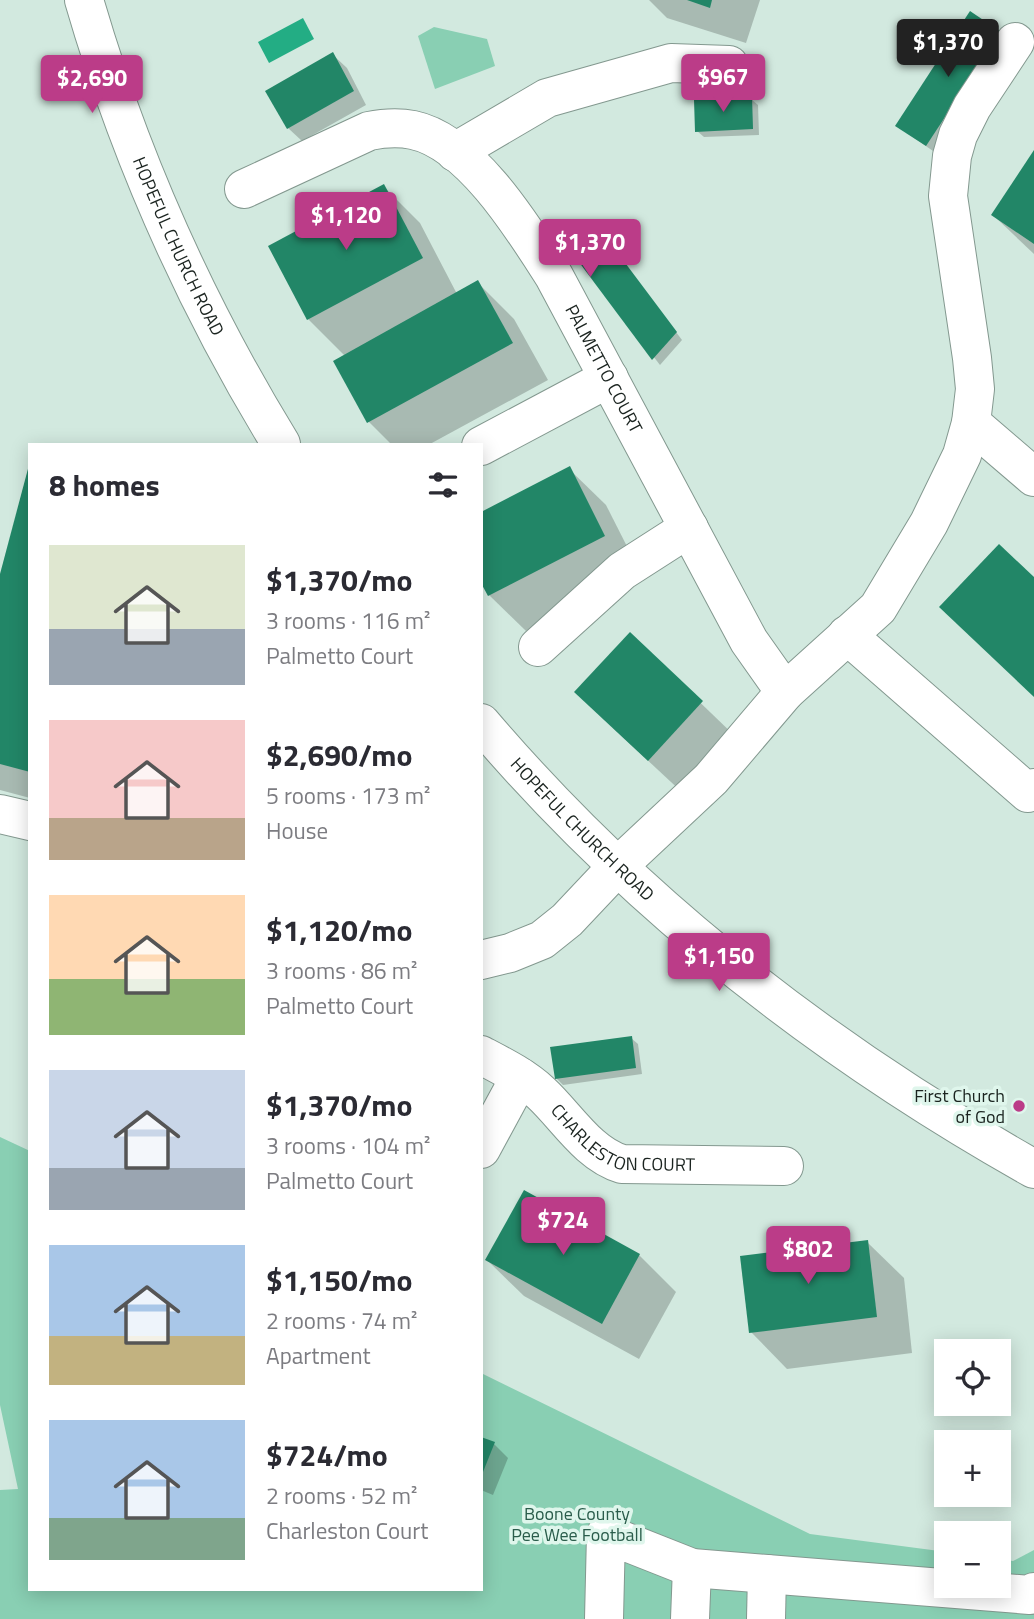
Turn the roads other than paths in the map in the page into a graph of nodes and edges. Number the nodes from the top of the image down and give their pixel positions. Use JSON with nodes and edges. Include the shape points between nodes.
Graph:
{"nodes":[{"id":1,"x":84,"y":0,"type":"edge"},
{"id":2,"x":1015,"y":42,"type":"dead end"},
{"id":3,"x":729,"y":65,"type":"dead end"},
{"id":4,"x":455,"y":152,"type":"junction"},
{"id":5,"x":244,"y":189,"type":"dead end"},
{"id":6,"x":609,"y":378,"type":"junction"},
{"id":7,"x":971,"y":423,"type":"junction"},
{"id":8,"x":280,"y":443,"type":"edge"},
{"id":9,"x":483,"y":445,"type":"edge"},
{"id":10,"x":1034,"y":477,"type":"edge"},
{"id":11,"x":689,"y":528,"type":"junction"},
{"id":12,"x":847,"y":635,"type":"junction"},
{"id":13,"x":538,"y":647,"type":"dead end"},
{"id":14,"x":785,"y":692,"type":"junction"},
{"id":15,"x":483,"y":725,"type":"edge"},
{"id":16,"x":1034,"y":788,"type":"edge"},
{"id":17,"x":0,"y":814,"type":"edge"},
{"id":18,"x":28,"y":821,"type":"edge"},
{"id":19,"x":617,"y":867,"type":"junction"},
{"id":20,"x":483,"y":960,"type":"edge"},
{"id":21,"x":483,"y":1056,"type":"edge"},
{"id":22,"x":520,"y":1077,"type":"junction"},
{"id":23,"x":483,"y":1145,"type":"edge"},
{"id":24,"x":784,"y":1166,"type":"dead end"},
{"id":25,"x":1034,"y":1169,"type":"edge"},
{"id":26,"x":692,"y":1568,"type":"junction"},
{"id":27,"x":767,"y":1574,"type":"junction"},
{"id":28,"x":1034,"y":1592,"type":"edge"},
{"id":29,"x":604,"y":1619,"type":"edge"},
{"id":30,"x":690,"y":1619,"type":"edge"},
{"id":31,"x":766,"y":1619,"type":"edge"}],
"edges":[{"from":1,"to":8,"type":"street","name":"HOPEFUL CHURCH ROAD","via":[[137,155],[192,281]]},
{"from":2,"to":7,"type":"street","via":[[972,107],[952,156],[948,196],[972,358]]},
{"from":3,"to":4,"type":"street","via":[[671,63],[547,98]]},
{"from":4,"to":5,"type":"street","name":"PALMETTO COURT","via":[[415,130],[383,128]]},
{"from":4,"to":6,"type":"street","name":"PALMETTO COURT","via":[[520,222]]},
{"from":6,"to":9,"type":"street"},
{"from":6,"to":11,"type":"street","name":"PALMETTO COURT"},
{"from":7,"to":10,"type":"street"},
{"from":7,"to":12,"type":"street","via":[[962,455],[929,523],[878,608]]},
{"from":11,"to":13,"type":"street","via":[[622,571]]},
{"from":11,"to":14,"type":"street","name":"PALMETTO COURT","via":[[749,641]]},
{"from":12,"to":14,"type":"street"},
{"from":12,"to":16,"type":"street","via":[[1028,793]]},
{"from":14,"to":19,"type":"street","via":[[711,779]]},
{"from":15,"to":19,"type":"street","name":"HOPEFUL CHURCH ROAD"},
{"from":17,"to":18,"type":"street"},
{"from":19,"to":20,"type":"street","via":[[542,940]]},
{"from":19,"to":25,"type":"street","name":"HOPEFUL CHURCH ROAD","via":[[799,1020],[883,1079]]},
{"from":21,"to":22,"type":"street","name":"CHARLESTON COURT"},
{"from":22,"to":23,"type":"street"},
{"from":22,"to":24,"type":"street","name":"CHARLESTON COURT","via":[[598,1152],[622,1164]]},
{"from":26,"to":27,"type":"street"},
{"from":26,"to":29,"type":"street","via":[[606,1534]]},
{"from":26,"to":30,"type":"street"},
{"from":27,"to":28,"type":"street"},
{"from":27,"to":31,"type":"street"}]}
